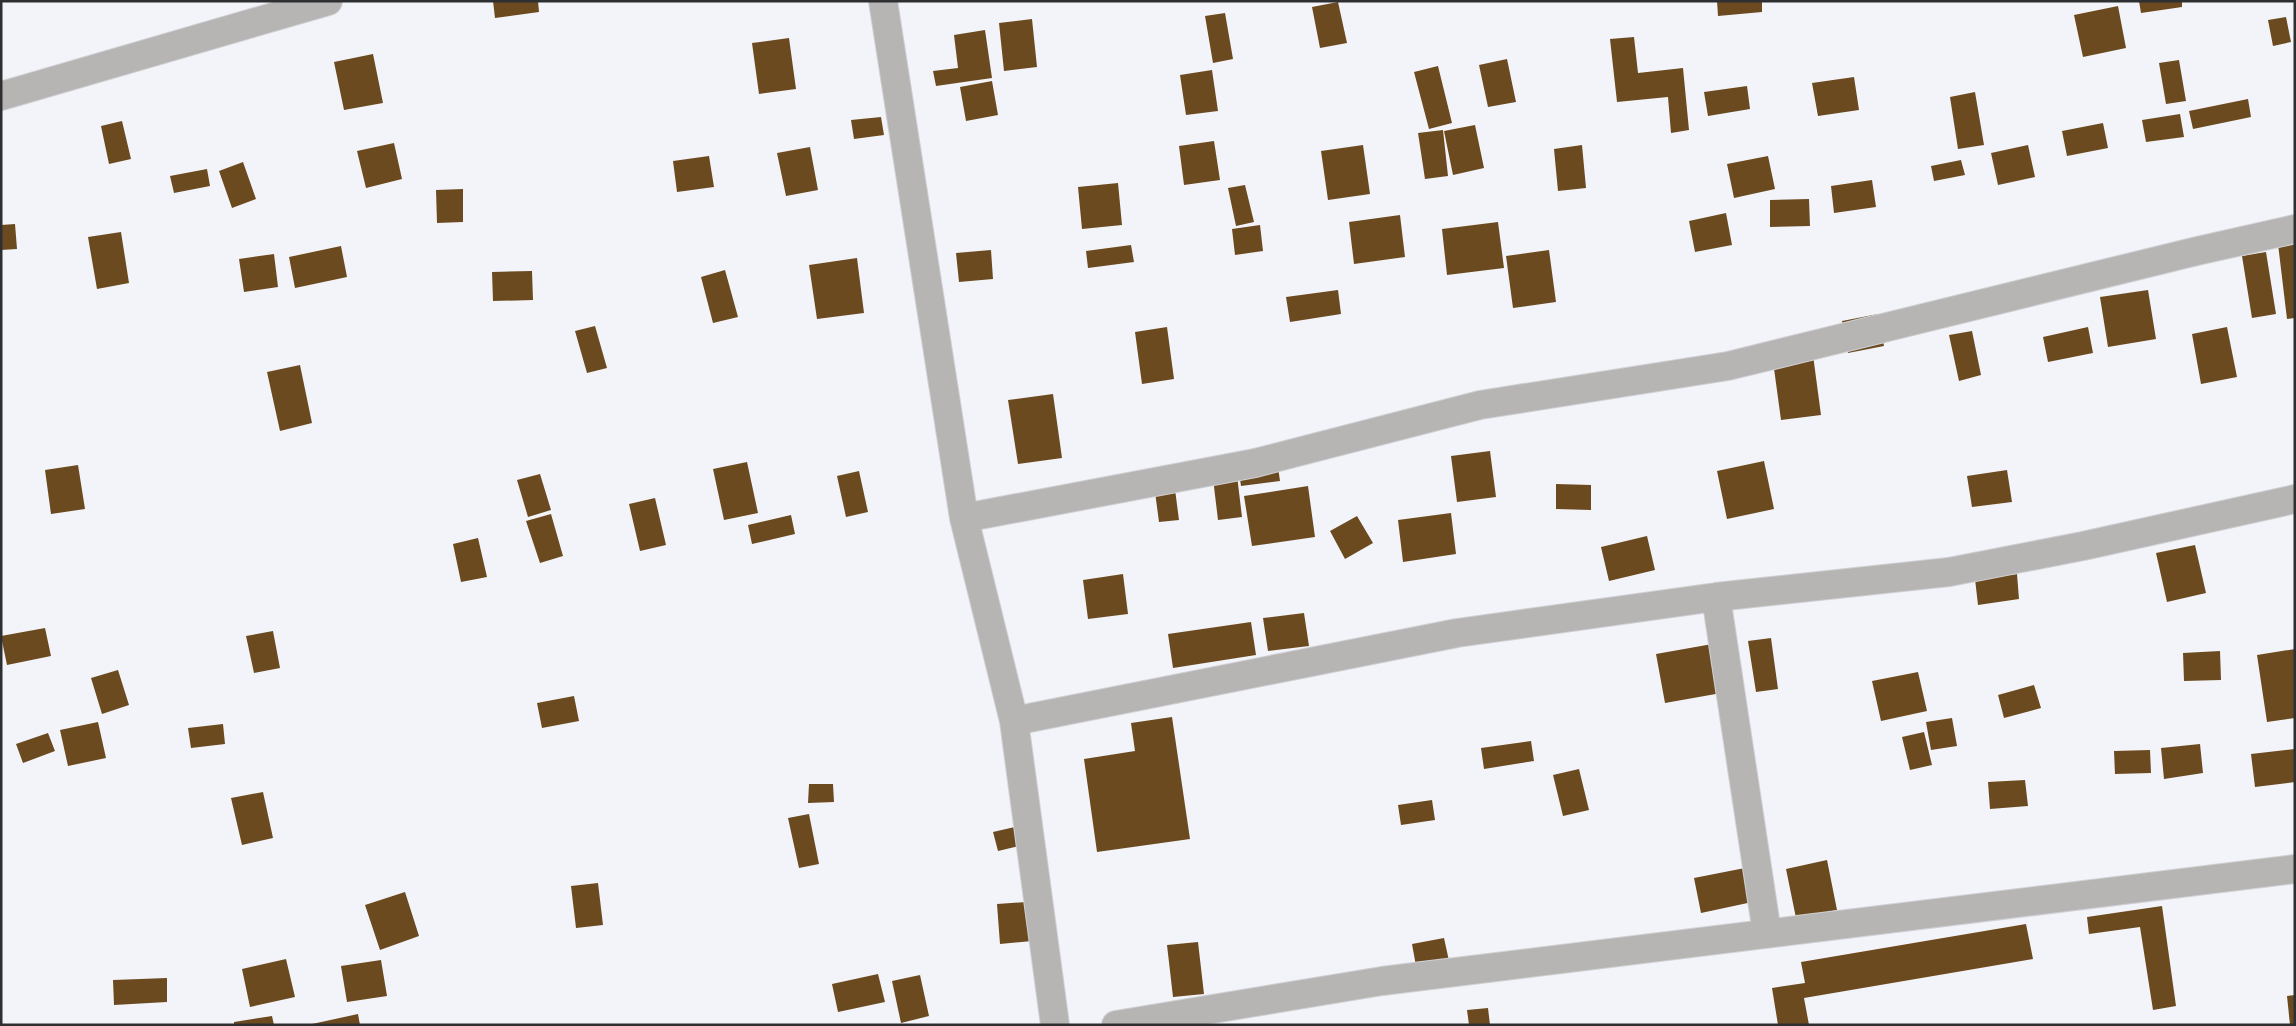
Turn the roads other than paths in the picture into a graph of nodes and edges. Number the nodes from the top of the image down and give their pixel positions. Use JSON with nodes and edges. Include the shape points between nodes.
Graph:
{"nodes":[{"id":1,"x":328,"y":1,"type":"edge"},
{"id":2,"x":883,"y":1,"type":"edge"},
{"id":3,"x":1,"y":96,"type":"edge"},
{"id":4,"x":2295,"y":230,"type":"edge"},
{"id":5,"x":2295,"y":499,"type":"edge"},
{"id":6,"x":964,"y":518,"type":"junction"},
{"id":7,"x":1716,"y":597,"type":"junction"},
{"id":8,"x":1014,"y":721,"type":"junction"},
{"id":9,"x":2295,"y":869,"type":"edge"},
{"id":10,"x":1767,"y":933,"type":"junction"},
{"id":11,"x":1056,"y":1025,"type":"edge"},
{"id":12,"x":1116,"y":1025,"type":"edge"}],
"edges":[{"from":1,"to":3,"type":"street"},
{"from":2,"to":6,"type":"street"},
{"from":4,"to":6,"type":"street","via":[[2188,253],[1728,366],[1480,405],[1255,464]]},
{"from":5,"to":7,"type":"street","via":[[1949,572]]},
{"from":6,"to":8,"type":"street"},
{"from":7,"to":8,"type":"street","via":[[1457,633]]},
{"from":7,"to":10,"type":"street"},
{"from":8,"to":11,"type":"street"},
{"from":9,"to":10,"type":"street"},
{"from":10,"to":12,"type":"street","via":[[1382,981]]}]}
